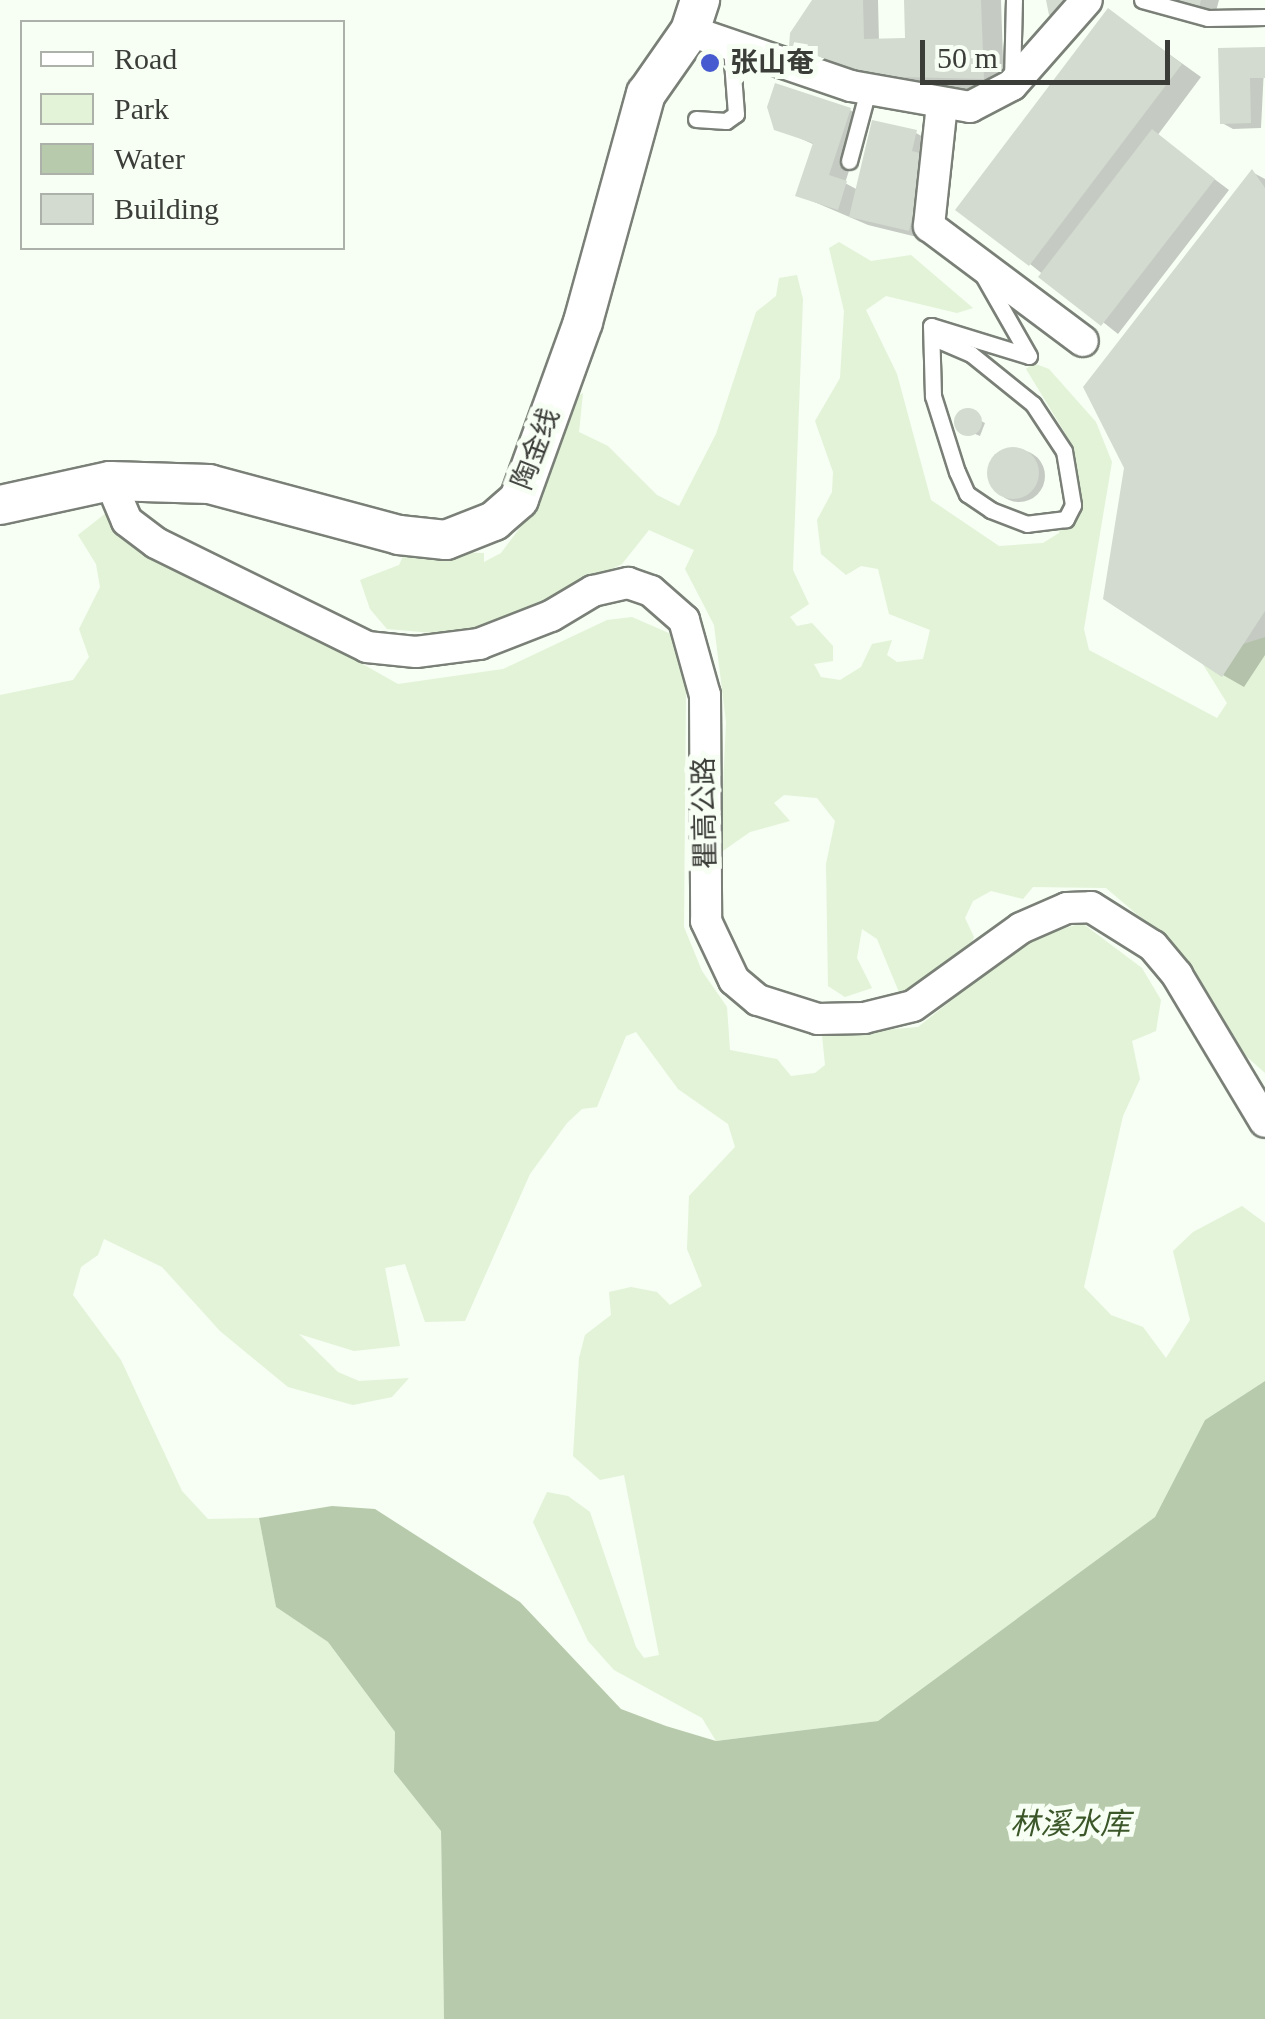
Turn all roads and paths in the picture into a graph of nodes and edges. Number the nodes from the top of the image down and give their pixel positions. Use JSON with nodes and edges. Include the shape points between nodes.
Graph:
{"nodes":[{"id":1,"x":1014,"y":0,"type":"edge"},
{"id":2,"x":1087,"y":0,"type":"edge"},
{"id":3,"x":1142,"y":0,"type":"edge"},
{"id":4,"x":695,"y":15,"type":"edge"},
{"id":5,"x":1265,"y":17,"type":"edge"},
{"id":6,"x":731,"y":47,"type":"junction"},
{"id":7,"x":1012,"y":85,"type":"junction"},
{"id":8,"x":868,"y":90,"type":"junction"},
{"id":9,"x":942,"y":104,"type":"junction"},
{"id":10,"x":696,"y":119,"type":"dead end"},
{"id":11,"x":849,"y":161,"type":"dead end"},
{"id":12,"x":978,"y":264,"type":"junction"},
{"id":13,"x":934,"y":338,"type":"junction"},
{"id":14,"x":1083,"y":341,"type":"dead end"},
{"id":15,"x":110,"y":481,"type":"junction"},
{"id":16,"x":0,"y":506,"type":"edge"},
{"id":17,"x":1265,"y":1122,"type":"edge"}],
"edges":[{"from":1,"to":7,"type":"lane"},
{"from":2,"to":7,"type":"street"},
{"from":3,"to":5,"type":"lane","via":[[1208,18]]},
{"from":4,"to":6,"type":"street"},
{"from":4,"to":15,"type":"street","name":"陶金线","via":[[646,94],[583,322],[519,499],[494,521],[446,540],[399,535],[210,484]]},
{"from":6,"to":8,"type":"street"},
{"from":6,"to":10,"type":"lane","via":[[736,114],[726,121]]},
{"from":7,"to":9,"type":"street","via":[[970,107]]},
{"from":8,"to":9,"type":"street"},
{"from":8,"to":11,"type":"lane"},
{"from":9,"to":12,"type":"street","via":[[930,226]]},
{"from":12,"to":13,"type":"lane","via":[[1029,356],[930,326]]},
{"from":12,"to":14,"type":"street"},
{"from":13,"to":13,"type":"lane","via":[[933,396],[968,494],[1027,524],[1066,520],[1073,505],[1064,451],[1033,404],[972,354]]},
{"from":15,"to":16,"type":"street","name":"陶金线"},
{"from":15,"to":17,"type":"street","name":"瞿高公路","via":[[127,520],[156,543],[367,646],[416,652],[479,644],[593,592],[628,583],[651,591],[684,620],[705,696],[706,921],[734,980],[758,1000],[818,1019],[864,1018],[913,1006],[1021,928],[1068,908],[1091,907],[1153,946],[1178,975]]}]}
